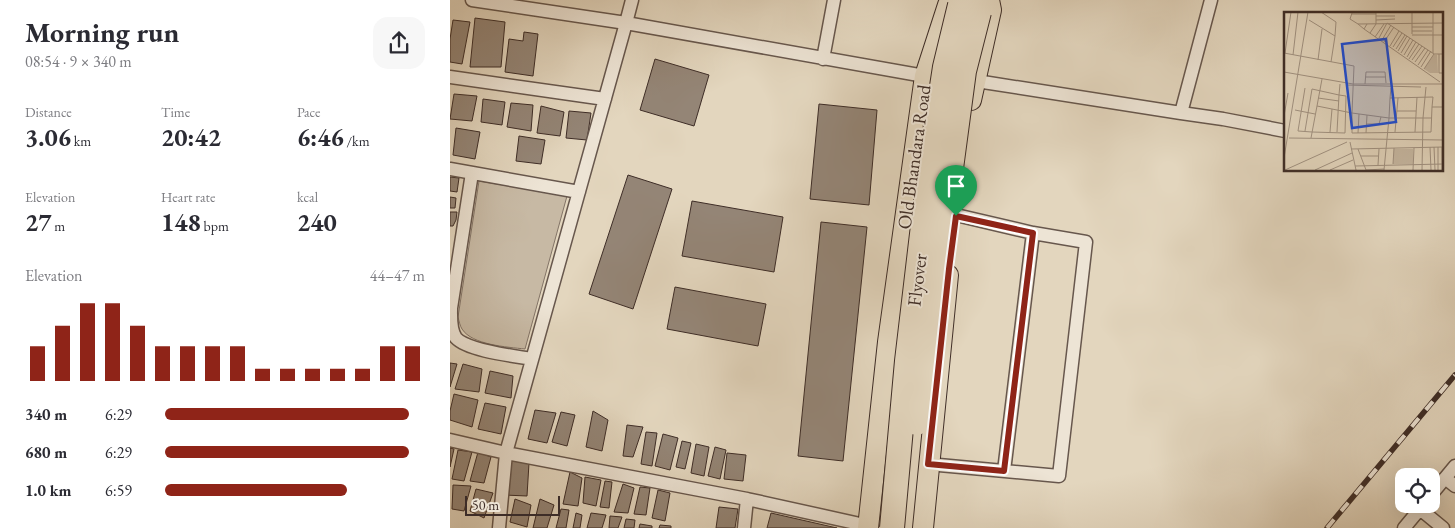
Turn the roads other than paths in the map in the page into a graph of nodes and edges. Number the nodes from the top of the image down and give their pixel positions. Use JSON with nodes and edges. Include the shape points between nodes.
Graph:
{"nodes":[{"id":1,"x":472,"y":0,"type":"edge"},
{"id":2,"x":632,"y":0,"type":"edge"},
{"id":3,"x":834,"y":0,"type":"edge"},
{"id":4,"x":1211,"y":0,"type":"edge"},
{"id":5,"x":970,"y":4,"type":"edge"},
{"id":6,"x":626,"y":23,"type":"junction"},
{"id":7,"x":823,"y":59,"type":"junction"},
{"id":8,"x":925,"y":76,"type":"junction"},
{"id":9,"x":450,"y":77,"type":"edge"},
{"id":10,"x":974,"y":80,"type":"junction"},
{"id":11,"x":604,"y":99,"type":"junction"},
{"id":12,"x":1181,"y":112,"type":"junction"},
{"id":13,"x":1284,"y":131,"type":"edge"},
{"id":14,"x":450,"y":169,"type":"edge"},
{"id":15,"x":472,"y":173,"type":"junction"},
{"id":16,"x":579,"y":192,"type":"junction"},
{"id":17,"x":956,"y":216,"type":"junction"},
{"id":18,"x":1033,"y":233,"type":"junction"},
{"id":19,"x":450,"y":343,"type":"edge"},
{"id":20,"x":470,"y":346,"type":"junction"},
{"id":21,"x":532,"y":359,"type":"junction"},
{"id":22,"x":450,"y":440,"type":"edge"},
{"id":23,"x":506,"y":453,"type":"junction"},
{"id":24,"x":928,"y":464,"type":"junction"},
{"id":25,"x":1455,"y":466,"type":"edge"},
{"id":26,"x":1004,"y":471,"type":"junction"},
{"id":27,"x":1450,"y":482,"type":"edge"},
{"id":28,"x":747,"y":499,"type":"junction"},
{"id":29,"x":1416,"y":513,"type":"edge"},
{"id":30,"x":1429,"y":513,"type":"edge"},
{"id":31,"x":876,"y":527,"type":"edge"},
{"id":32,"x":498,"y":528,"type":"edge"},
{"id":33,"x":744,"y":528,"type":"edge"},
{"id":34,"x":907,"y":528,"type":"edge"},
{"id":35,"x":923,"y":528,"type":"edge"},
{"id":36,"x":1404,"y":528,"type":"edge"},
{"id":37,"x":1443,"y":528,"type":"edge"}],
"edges":[{"from":1,"to":6,"type":"street"},
{"from":2,"to":6,"type":"street"},
{"from":3,"to":7,"type":"street"},
{"from":4,"to":12,"type":"street"},
{"from":5,"to":8,"type":"main road","name":"Old Bhandara Road","via":[[948,5]]},
{"from":5,"to":10,"type":"main road","via":[[991,10]]},
{"from":5,"to":31,"type":"highway","name":"Flyover","bridge":true,"via":[[945,67],[907,361]]},
{"from":5,"to":34,"type":"highway","name":"Flyover","bridge":true,"via":[[963,81],[916,431]]},
{"from":6,"to":7,"type":"street"},
{"from":6,"to":11,"type":"street"},
{"from":7,"to":8,"type":"street"},
{"from":8,"to":10,"type":"street"},
{"from":8,"to":31,"type":"main road","name":"Old Bhandara Road","via":[[888,342]]},
{"from":9,"to":11,"type":"street"},
{"from":10,"to":12,"type":"street"},
{"from":10,"to":17,"type":"main road"},
{"from":11,"to":16,"type":"street"},
{"from":12,"to":13,"type":"street"},
{"from":14,"to":15,"type":"street"},
{"from":15,"to":16,"type":"street"},
{"from":15,"to":20,"type":"street","via":[[451,308],[451,327],[457,339]]},
{"from":16,"to":21,"type":"street"},
{"from":17,"to":18,"type":"street"},
{"from":17,"to":24,"type":"main road"},
{"from":18,"to":26,"type":"street"},
{"from":18,"to":26,"type":"street","via":[[1086,242],[1059,476]]},
{"from":19,"to":20,"type":"street"},
{"from":20,"to":21,"type":"street"},
{"from":21,"to":23,"type":"street"},
{"from":22,"to":23,"type":"street"},
{"from":23,"to":28,"type":"street"},
{"from":23,"to":32,"type":"street"},
{"from":24,"to":26,"type":"street"},
{"from":24,"to":35,"type":"main road"},
{"from":25,"to":27,"type":"street"},
{"from":28,"to":31,"type":"street"},
{"from":28,"to":33,"type":"street"},
{"from":29,"to":36,"type":"street"},
{"from":30,"to":37,"type":"street"}]}
